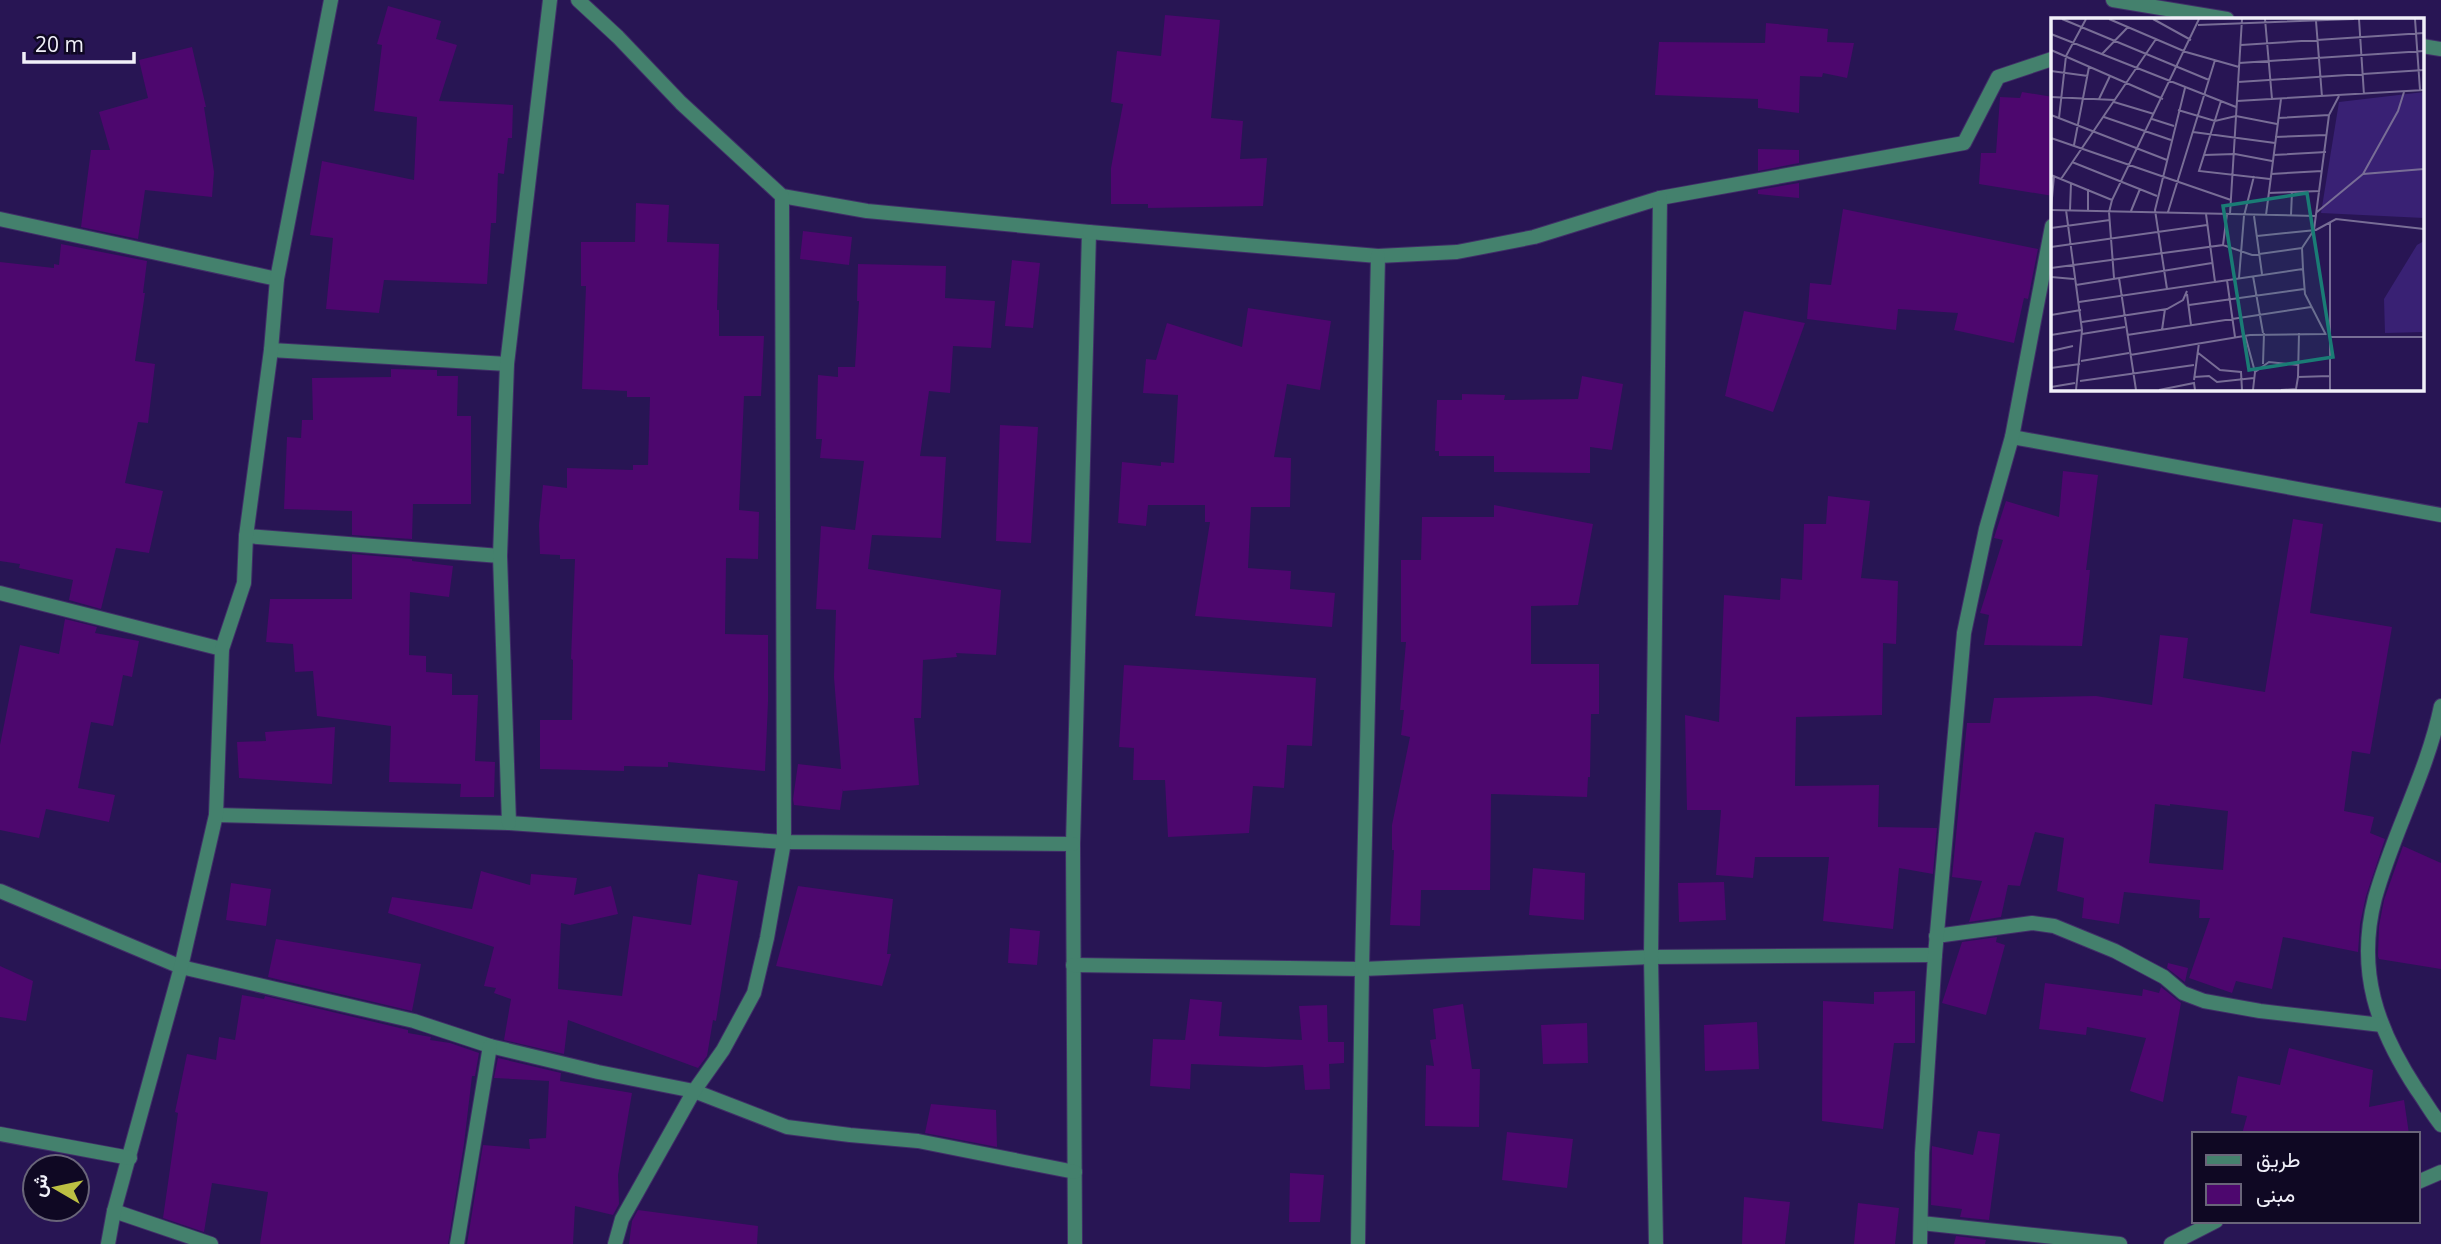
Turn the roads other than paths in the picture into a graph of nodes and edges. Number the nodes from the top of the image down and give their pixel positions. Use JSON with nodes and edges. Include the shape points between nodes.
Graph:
{"nodes":[{"id":1,"x":331,"y":0,"type":"edge"},
{"id":2,"x":550,"y":0,"type":"edge"},
{"id":3,"x":578,"y":0,"type":"edge"},
{"id":4,"x":2113,"y":0,"type":"edge"},
{"id":5,"x":2145,"y":3,"type":"edge"},
{"id":6,"x":2222,"y":18,"type":"edge"},
{"id":7,"x":2051,"y":60,"type":"edge"},
{"id":8,"x":782,"y":196,"type":"junction"},
{"id":9,"x":1660,"y":198,"type":"junction"},
{"id":10,"x":0,"y":219,"type":"edge"},
{"id":11,"x":1089,"y":232,"type":"junction"},
{"id":12,"x":2051,"y":236,"type":"edge"},
{"id":13,"x":1378,"y":256,"type":"junction"},
{"id":14,"x":277,"y":279,"type":"junction"},
{"id":15,"x":271,"y":350,"type":"junction"},
{"id":16,"x":507,"y":364,"type":"junction"},
{"id":17,"x":2012,"y":437,"type":"junction"},
{"id":18,"x":2441,"y":515,"type":"edge"},
{"id":19,"x":246,"y":536,"type":"junction"},
{"id":20,"x":500,"y":556,"type":"junction"},
{"id":21,"x":0,"y":593,"type":"edge"},
{"id":22,"x":222,"y":649,"type":"junction"},
{"id":23,"x":2441,"y":706,"type":"edge"},
{"id":24,"x":216,"y":815,"type":"junction"},
{"id":25,"x":509,"y":824,"type":"junction"},
{"id":26,"x":784,"y":842,"type":"junction"},
{"id":27,"x":1073,"y":844,"type":"junction"},
{"id":28,"x":0,"y":891,"type":"edge"},
{"id":29,"x":1936,"y":936,"type":"junction"},
{"id":30,"x":1934,"y":955,"type":"junction"},
{"id":31,"x":1651,"y":957,"type":"junction"},
{"id":32,"x":1073,"y":965,"type":"junction"},
{"id":33,"x":181,"y":967,"type":"junction"},
{"id":34,"x":1362,"y":969,"type":"junction"},
{"id":35,"x":2382,"y":1026,"type":"junction"},
{"id":36,"x":490,"y":1046,"type":"junction"},
{"id":37,"x":694,"y":1091,"type":"junction"},
{"id":38,"x":2441,"y":1125,"type":"edge"},
{"id":39,"x":0,"y":1135,"type":"edge"},
{"id":40,"x":130,"y":1158,"type":"junction"},
{"id":41,"x":1075,"y":1172,"type":"junction"},
{"id":42,"x":2441,"y":1172,"type":"edge"},
{"id":43,"x":2420,"y":1181,"type":"edge"},
{"id":44,"x":114,"y":1211,"type":"junction"},
{"id":45,"x":1921,"y":1223,"type":"junction"},
{"id":46,"x":2212,"y":1223,"type":"edge"},
{"id":47,"x":108,"y":1244,"type":"edge"},
{"id":48,"x":211,"y":1244,"type":"edge"},
{"id":49,"x":457,"y":1244,"type":"edge"},
{"id":50,"x":615,"y":1244,"type":"edge"},
{"id":51,"x":1075,"y":1244,"type":"edge"},
{"id":52,"x":1358,"y":1244,"type":"edge"},
{"id":53,"x":1656,"y":1244,"type":"edge"},
{"id":54,"x":1920,"y":1244,"type":"edge"},
{"id":55,"x":2120,"y":1244,"type":"edge"},
{"id":56,"x":2171,"y":1244,"type":"edge"}],
"edges":[{"from":1,"to":14,"type":"street"},
{"from":2,"to":16,"type":"street"},
{"from":3,"to":8,"type":"street"},
{"from":4,"to":5,"type":"street"},
{"from":5,"to":6,"type":"street"},
{"from":7,"to":9,"type":"street","via":[[1998,77],[1964,143]]},
{"from":8,"to":11,"type":"street","via":[[867,211]]},
{"from":8,"to":26,"type":"street"},
{"from":9,"to":13,"type":"street","via":[[1534,237],[1457,252]]},
{"from":9,"to":31,"type":"street"},
{"from":10,"to":14,"type":"street"},
{"from":11,"to":13,"type":"street"},
{"from":11,"to":27,"type":"street"},
{"from":12,"to":17,"type":"street"},
{"from":13,"to":34,"type":"street"},
{"from":14,"to":15,"type":"street"},
{"from":15,"to":16,"type":"street"},
{"from":15,"to":19,"type":"street"},
{"from":16,"to":20,"type":"street"},
{"from":17,"to":18,"type":"street"},
{"from":17,"to":29,"type":"street","via":[[1986,528],[1964,634]]},
{"from":19,"to":20,"type":"street"},
{"from":19,"to":22,"type":"street","via":[[244,583]]},
{"from":20,"to":25,"type":"street"},
{"from":21,"to":22,"type":"street"},
{"from":22,"to":24,"type":"street"},
{"from":23,"to":35,"type":"street","via":[[2428,756],[2375,899],[2368,972]]},
{"from":24,"to":25,"type":"street"},
{"from":24,"to":33,"type":"street"},
{"from":25,"to":26,"type":"street"},
{"from":26,"to":27,"type":"street"},
{"from":26,"to":37,"type":"street","via":[[754,993]]},
{"from":27,"to":32,"type":"street"},
{"from":28,"to":33,"type":"street"},
{"from":29,"to":30,"type":"street"},
{"from":29,"to":35,"type":"street","via":[[2032,923],[2054,926],[2115,951],[2204,1001]]},
{"from":30,"to":31,"type":"street"},
{"from":30,"to":45,"type":"street"},
{"from":31,"to":34,"type":"street"},
{"from":31,"to":53,"type":"street"},
{"from":32,"to":34,"type":"street"},
{"from":32,"to":41,"type":"street"},
{"from":33,"to":36,"type":"street","via":[[414,1021]]},
{"from":33,"to":40,"type":"street"},
{"from":34,"to":52,"type":"street"},
{"from":35,"to":38,"type":"street","via":[[2399,1062]]},
{"from":36,"to":37,"type":"street"},
{"from":36,"to":49,"type":"street"},
{"from":37,"to":41,"type":"street","via":[[787,1126],[918,1141]]},
{"from":37,"to":50,"type":"street","via":[[622,1219]]},
{"from":39,"to":40,"type":"street"},
{"from":40,"to":44,"type":"street"},
{"from":41,"to":51,"type":"street"},
{"from":42,"to":43,"type":"street"},
{"from":44,"to":47,"type":"street"},
{"from":44,"to":48,"type":"street"},
{"from":45,"to":54,"type":"street"},
{"from":45,"to":55,"type":"street"},
{"from":46,"to":56,"type":"street"}]}
